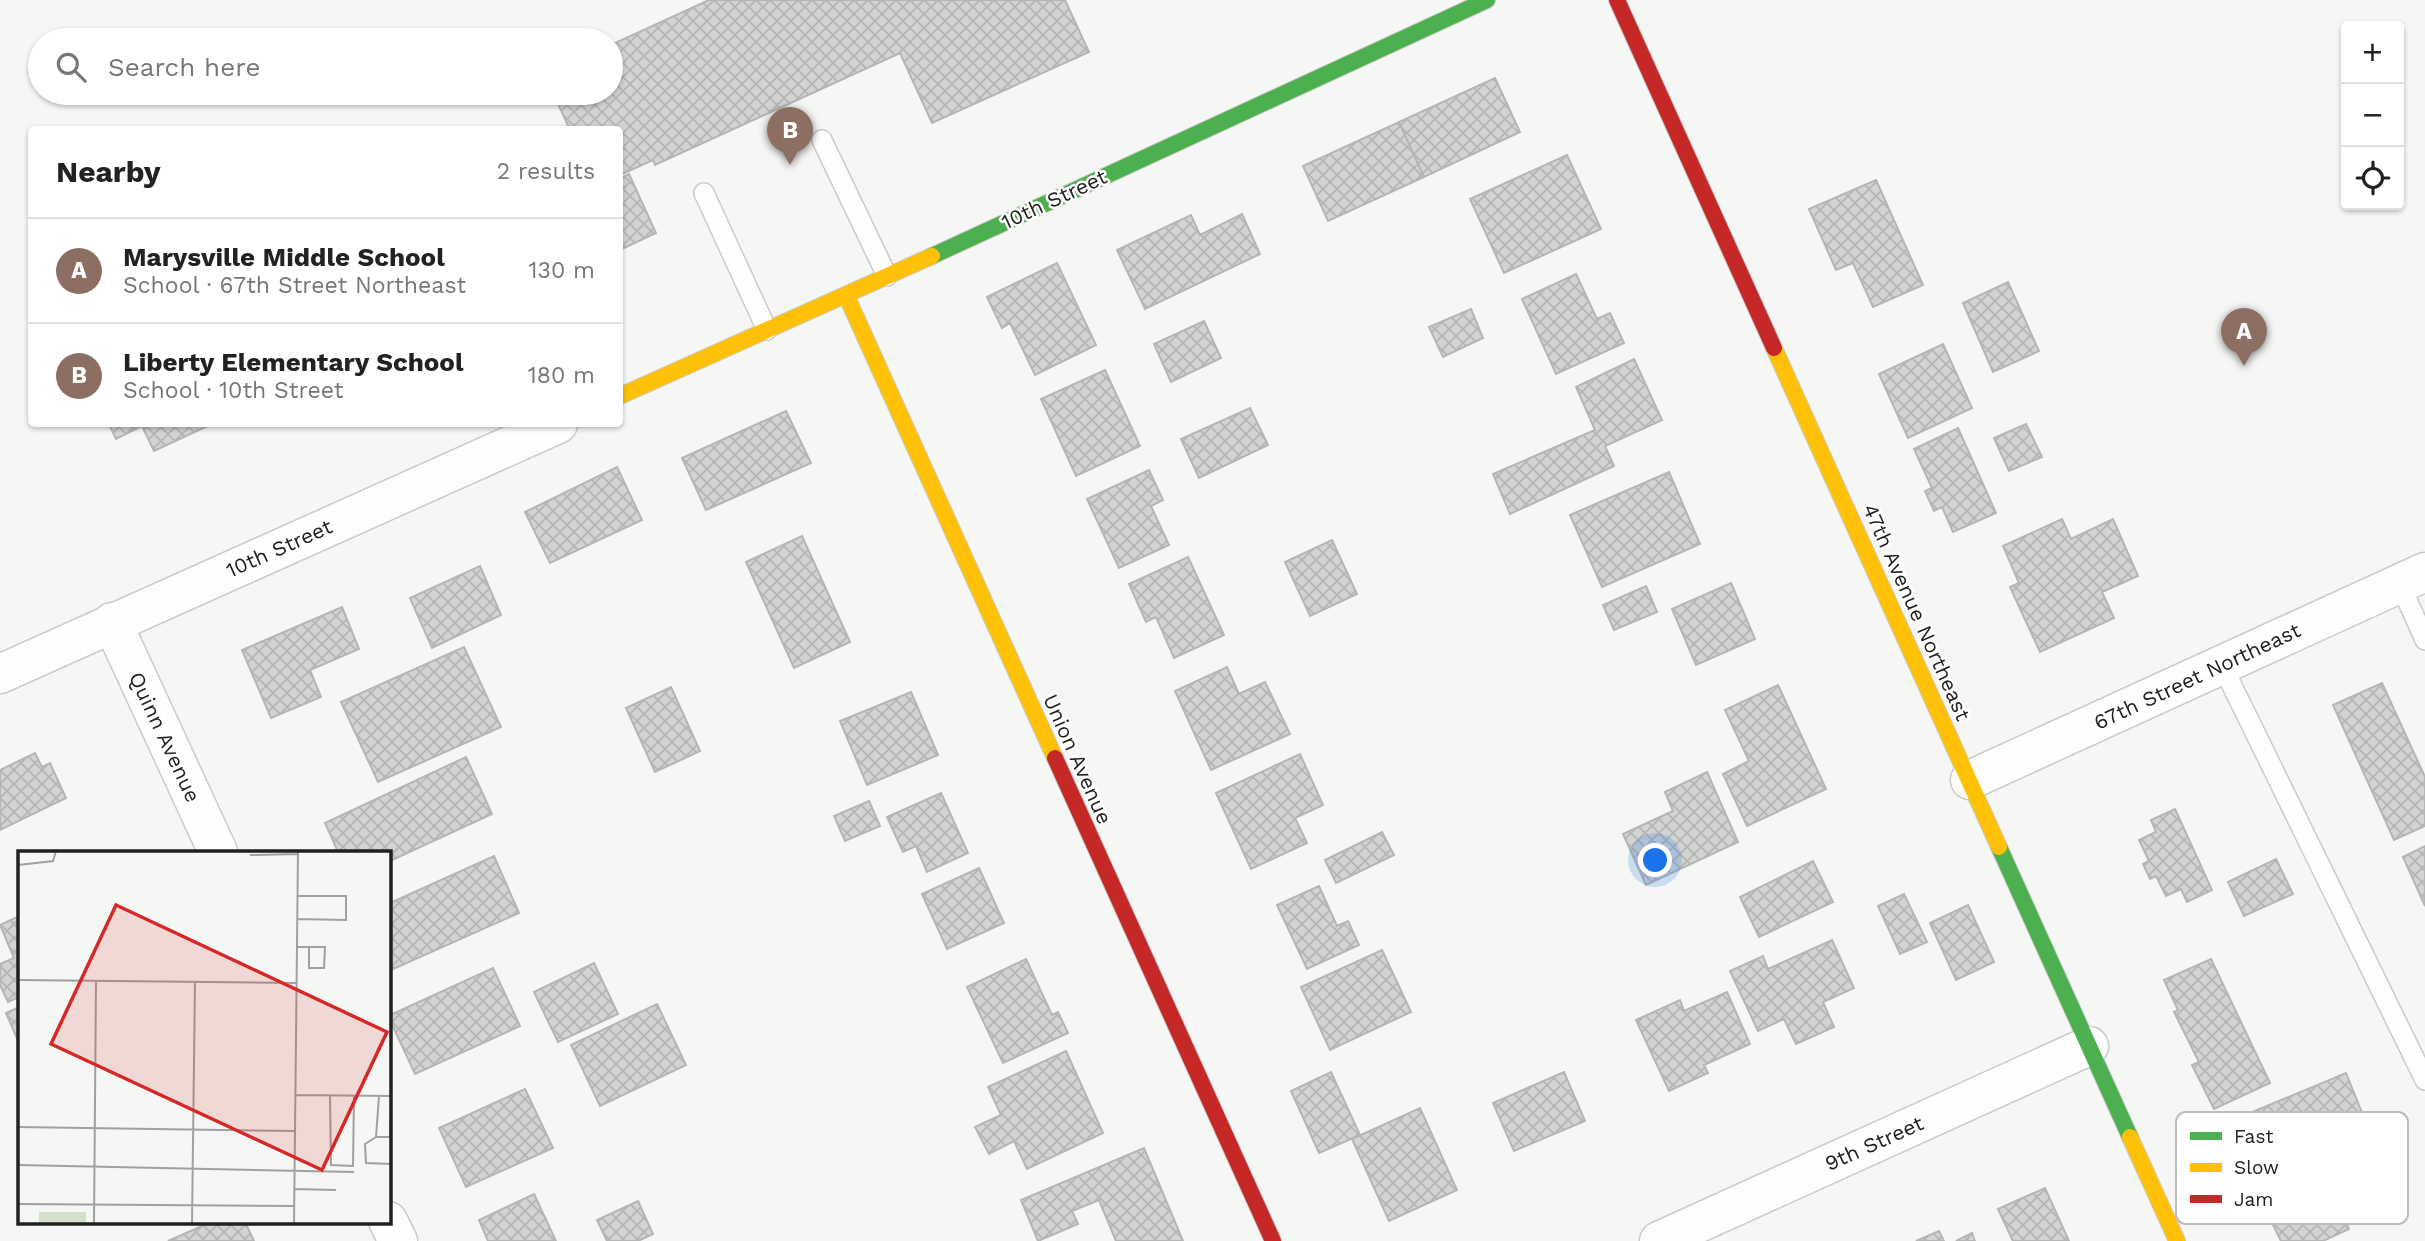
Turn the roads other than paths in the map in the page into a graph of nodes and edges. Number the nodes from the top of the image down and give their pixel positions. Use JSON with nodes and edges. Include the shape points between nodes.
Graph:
{"nodes":[{"id":1,"x":1487,"y":0,"type":"edge"},
{"id":2,"x":1617,"y":0,"type":"edge"},
{"id":3,"x":822,"y":140,"type":"dead end"},
{"id":4,"x":704,"y":193,"type":"dead end"},
{"id":5,"x":887,"y":276,"type":"junction"},
{"id":6,"x":846,"y":295,"type":"junction"},
{"id":7,"x":767,"y":330,"type":"junction"},
{"id":8,"x":623,"y":395,"type":"edge"},
{"id":9,"x":551,"y":427,"type":"edge"},
{"id":10,"x":2412,"y":578,"type":"edge"},
{"id":11,"x":112,"y":622,"type":"junction"},
{"id":12,"x":2425,"y":640,"type":"edge"},
{"id":13,"x":2222,"y":665,"type":"junction"},
{"id":14,"x":0,"y":674,"type":"edge"},
{"id":15,"x":1970,"y":780,"type":"junction"},
{"id":16,"x":218,"y":851,"type":"edge"},
{"id":17,"x":2089,"y":1046,"type":"junction"},
{"id":18,"x":2425,"y":1080,"type":"edge"},
{"id":19,"x":390,"y":1224,"type":"edge"},
{"id":20,"x":398,"y":1241,"type":"edge"},
{"id":21,"x":1273,"y":1241,"type":"edge"},
{"id":22,"x":1659,"y":1241,"type":"edge"},
{"id":23,"x":2177,"y":1241,"type":"edge"}],
"edges":[{"from":1,"to":5,"type":"street","name":"10th Street"},
{"from":2,"to":15,"type":"street","name":"47th Avenue Northeast"},
{"from":3,"to":5,"type":"lane"},
{"from":4,"to":7,"type":"lane"},
{"from":5,"to":6,"type":"street","name":"10th Street"},
{"from":6,"to":7,"type":"street","name":"10th Street"},
{"from":6,"to":21,"type":"street","name":"Union Avenue"},
{"from":7,"to":8,"type":"street","name":"10th Street"},
{"from":9,"to":11,"type":"street","name":"10th Street"},
{"from":10,"to":12,"type":"lane"},
{"from":10,"to":13,"type":"street","name":"67th Street Northeast"},
{"from":11,"to":14,"type":"street","name":"10th Street"},
{"from":11,"to":16,"type":"street","name":"Quinn Avenue"},
{"from":13,"to":15,"type":"street","name":"67th Street Northeast"},
{"from":13,"to":18,"type":"lane"},
{"from":15,"to":17,"type":"street","name":"47th Avenue Northeast"},
{"from":17,"to":22,"type":"street","name":"9th Street"},
{"from":17,"to":23,"type":"street","name":"47th Avenue Northeast"},
{"from":19,"to":20,"type":"street"}]}
